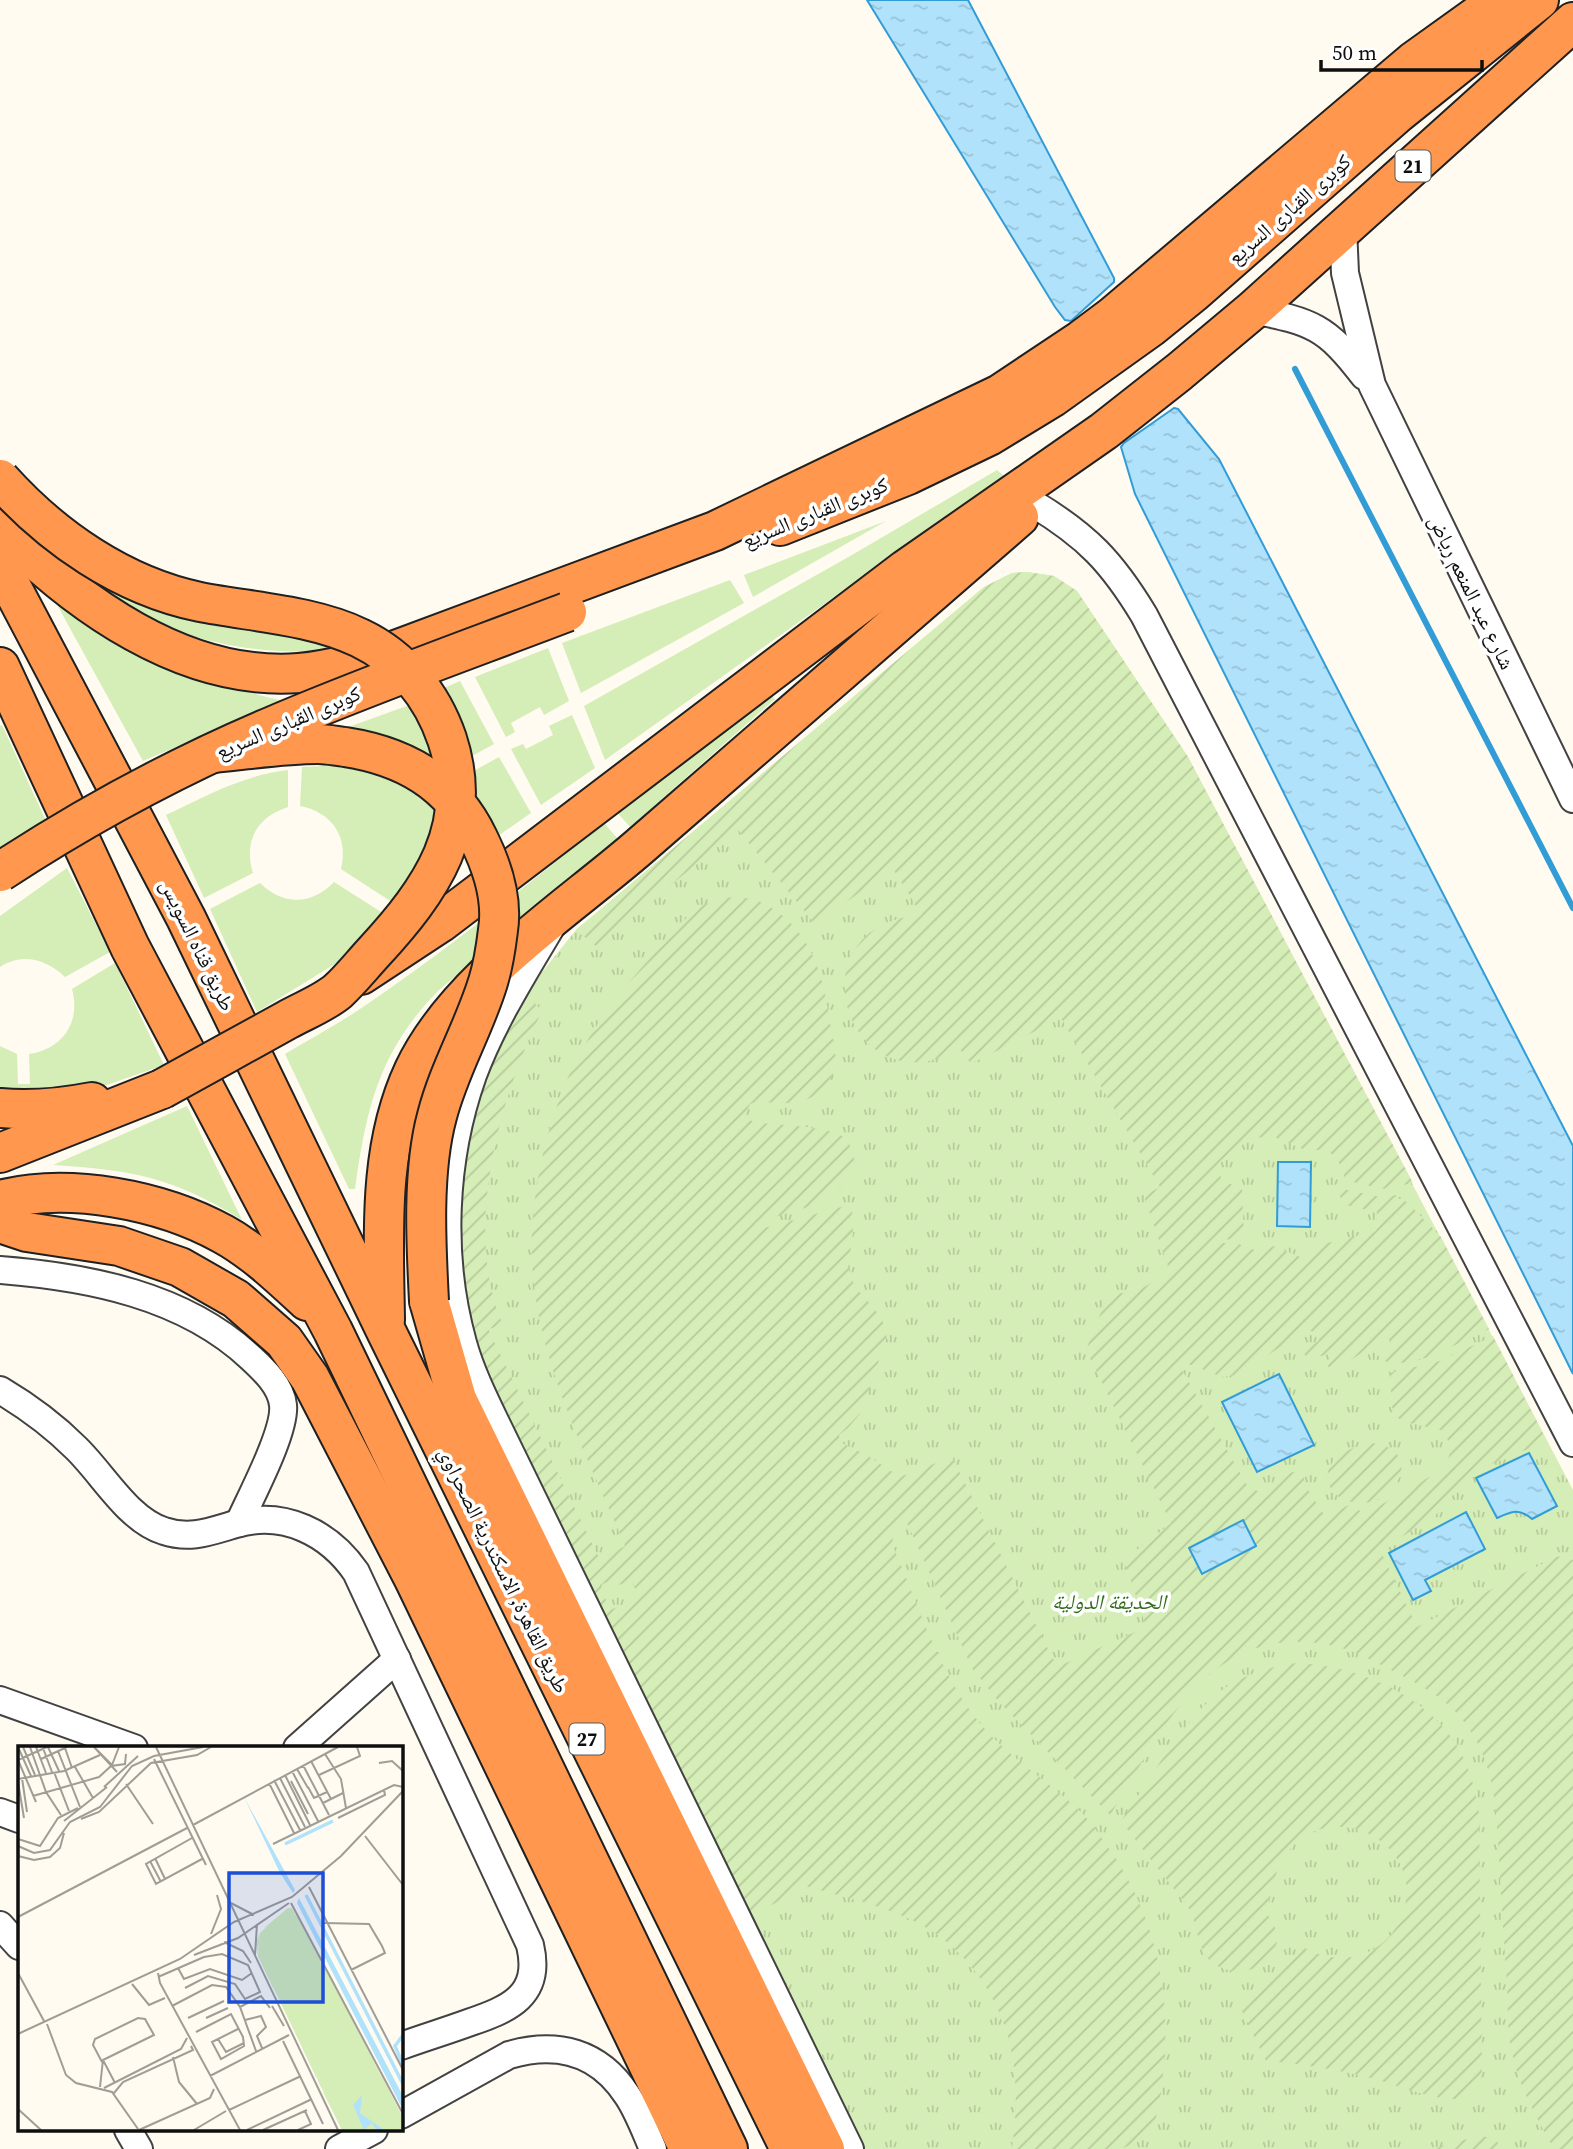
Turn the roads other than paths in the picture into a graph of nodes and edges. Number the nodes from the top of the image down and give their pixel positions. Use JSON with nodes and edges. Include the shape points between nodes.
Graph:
{"nodes":[{"id":1,"x":1499,"y":0,"type":"edge"},
{"id":2,"x":1539,"y":0,"type":"edge"},
{"id":3,"x":1573,"y":22,"type":"edge"},
{"id":4,"x":1343,"y":228,"type":"junction"},
{"id":5,"x":1253,"y":310,"type":"junction"},
{"id":6,"x":1372,"y":385,"type":"junction"},
{"id":7,"x":1104,"y":431,"type":"junction"},
{"id":8,"x":0,"y":479,"type":"edge"},
{"id":9,"x":1034,"y":504,"type":"junction"},
{"id":10,"x":0,"y":526,"type":"edge"},
{"id":11,"x":0,"y":565,"type":"edge"},
{"id":12,"x":0,"y":667,"type":"edge"},
{"id":13,"x":213,"y":753,"type":"junction"},
{"id":14,"x":1573,"y":799,"type":"edge"},
{"id":15,"x":7,"y":873,"type":"edge"},
{"id":16,"x":561,"y":911,"type":"junction"},
{"id":17,"x":337,"y":992,"type":"junction"},
{"id":18,"x":162,"y":1089,"type":"junction"},
{"id":19,"x":0,"y":1108,"type":"edge"},
{"id":20,"x":0,"y":1153,"type":"edge"},
{"id":21,"x":0,"y":1200,"type":"edge"},
{"id":22,"x":0,"y":1223,"type":"edge"},
{"id":23,"x":0,"y":1270,"type":"edge"},
{"id":24,"x":385,"y":1329,"type":"junction"},
{"id":25,"x":333,"y":1331,"type":"junction"},
{"id":26,"x":0,"y":1390,"type":"edge"},
{"id":27,"x":1573,"y":1443,"type":"edge"},
{"id":28,"x":239,"y":1523,"type":"junction"},
{"id":29,"x":397,"y":1659,"type":"junction"},
{"id":30,"x":0,"y":1700,"type":"edge"},
{"id":31,"x":128,"y":1746,"type":"edge"},
{"id":32,"x":298,"y":1746,"type":"edge"},
{"id":33,"x":0,"y":1812,"type":"edge"},
{"id":34,"x":18,"y":1819,"type":"edge"},
{"id":35,"x":0,"y":1926,"type":"edge"},
{"id":36,"x":18,"y":1945,"type":"edge"},
{"id":37,"x":402,"y":2046,"type":"edge"},
{"id":38,"x":402,"y":2114,"type":"edge"},
{"id":39,"x":129,"y":2132,"type":"edge"},
{"id":40,"x":370,"y":2132,"type":"edge"},
{"id":41,"x":139,"y":2149,"type":"edge"},
{"id":42,"x":339,"y":2149,"type":"edge"},
{"id":43,"x":653,"y":2149,"type":"edge"},
{"id":44,"x":689,"y":2149,"type":"edge"},
{"id":45,"x":728,"y":2149,"type":"edge"},
{"id":46,"x":790,"y":2149,"type":"edge"},
{"id":47,"x":825,"y":2149,"type":"edge"},
{"id":48,"x":850,"y":2149,"type":"edge"}],
"edges":[{"from":1,"to":10,"type":"highway","via":[[1414,61],[1114,316],[1000,394],[715,531],[393,652],[346,666],[297,673],[249,671],[203,661],[106,614],[57,579]]},
{"from":2,"to":13,"type":"highway","name":"كوبرى القبارى السريع","bridge":true,"via":[[1398,113],[1151,327],[989,436],[908,475],[336,700]]},
{"from":3,"to":4,"type":"highway","number":"21"},
{"from":4,"to":5,"type":"highway","number":"21"},
{"from":4,"to":6,"type":"street","name":"شارع عبد المنعم رياض","via":[[1345,273]]},
{"from":5,"to":6,"type":"street","name":"شارع عبد المنعم رياض","via":[[1299,320],[1327,334]]},
{"from":5,"to":7,"type":"highway"},
{"from":6,"to":14,"type":"street","name":"شارع عبد المنعم رياض"},
{"from":7,"to":9,"type":"highway"},
{"from":7,"to":17,"type":"highway","bridge":true,"via":[[906,569],[440,923]]},
{"from":8,"to":17,"type":"highway","bridge":true,"via":[[50,528],[119,572],[196,601],[352,634],[386,653],[427,696],[441,722],[452,760],[455,809],[451,838],[411,909]]},
{"from":9,"to":16,"type":"highway"},
{"from":9,"to":27,"type":"street","via":[[1101,554],[1144,615]]},
{"from":11,"to":24,"type":"highway","name":"طريق قناه السويس","via":[[186,918]]},
{"from":12,"to":25,"type":"highway","via":[[130,947]]},
{"from":13,"to":15,"type":"highway","name":"كوبرى القبارى السريع","bridge":true,"via":[[83,821]]},
{"from":13,"to":47,"type":"highway","bridge":true,"via":[[320,744],[402,761],[429,777],[458,805],[490,862],[499,928],[488,982],[436,1118],[430,1161],[426,1224],[429,1301],[457,1399]]},
{"from":16,"to":24,"type":"highway","via":[[497,966],[444,1021],[414,1069],[398,1110],[386,1163]]},
{"from":16,"to":48,"type":"street","via":[[491,1035],[460,1118],[448,1205],[449,1252],[463,1344],[478,1386]]},
{"from":17,"to":18,"type":"highway","bridge":true},
{"from":18,"to":19,"type":"highway","via":[[51,1108]]},
{"from":18,"to":20,"type":"highway"},
{"from":21,"to":25,"type":"highway","via":[[81,1194],[143,1204],[190,1219],[224,1234],[281,1276]]},
{"from":22,"to":44,"type":"highway","via":[[27,1232],[85,1239],[180,1267],[236,1299],[284,1342],[310,1377],[414,1579]]},
{"from":23,"to":28,"type":"street","via":[[103,1285],[164,1303],[214,1328],[258,1364],[281,1395],[284,1417]]},
{"from":24,"to":46,"type":"highway","name":"طريق القاهرة, الاسكندرية الصحراوي","number":"27"},
{"from":25,"to":45,"type":"highway","number":"27"},
{"from":26,"to":28,"type":"street","via":[[75,1446],[145,1523],[193,1536]]},
{"from":28,"to":29,"type":"street","via":[[267,1520],[296,1525],[337,1548],[356,1572]]},
{"from":29,"to":32,"type":"street"},
{"from":29,"to":37,"type":"street","via":[[533,1956],[530,1981],[506,2009]]},
{"from":30,"to":31,"type":"street"},
{"from":33,"to":34,"type":"street"},
{"from":35,"to":36,"type":"street"},
{"from":38,"to":43,"type":"street","via":[[509,2055],[528,2049],[568,2050],[603,2067],[618,2081]]},
{"from":39,"to":41,"type":"street"},
{"from":40,"to":42,"type":"street"}]}
